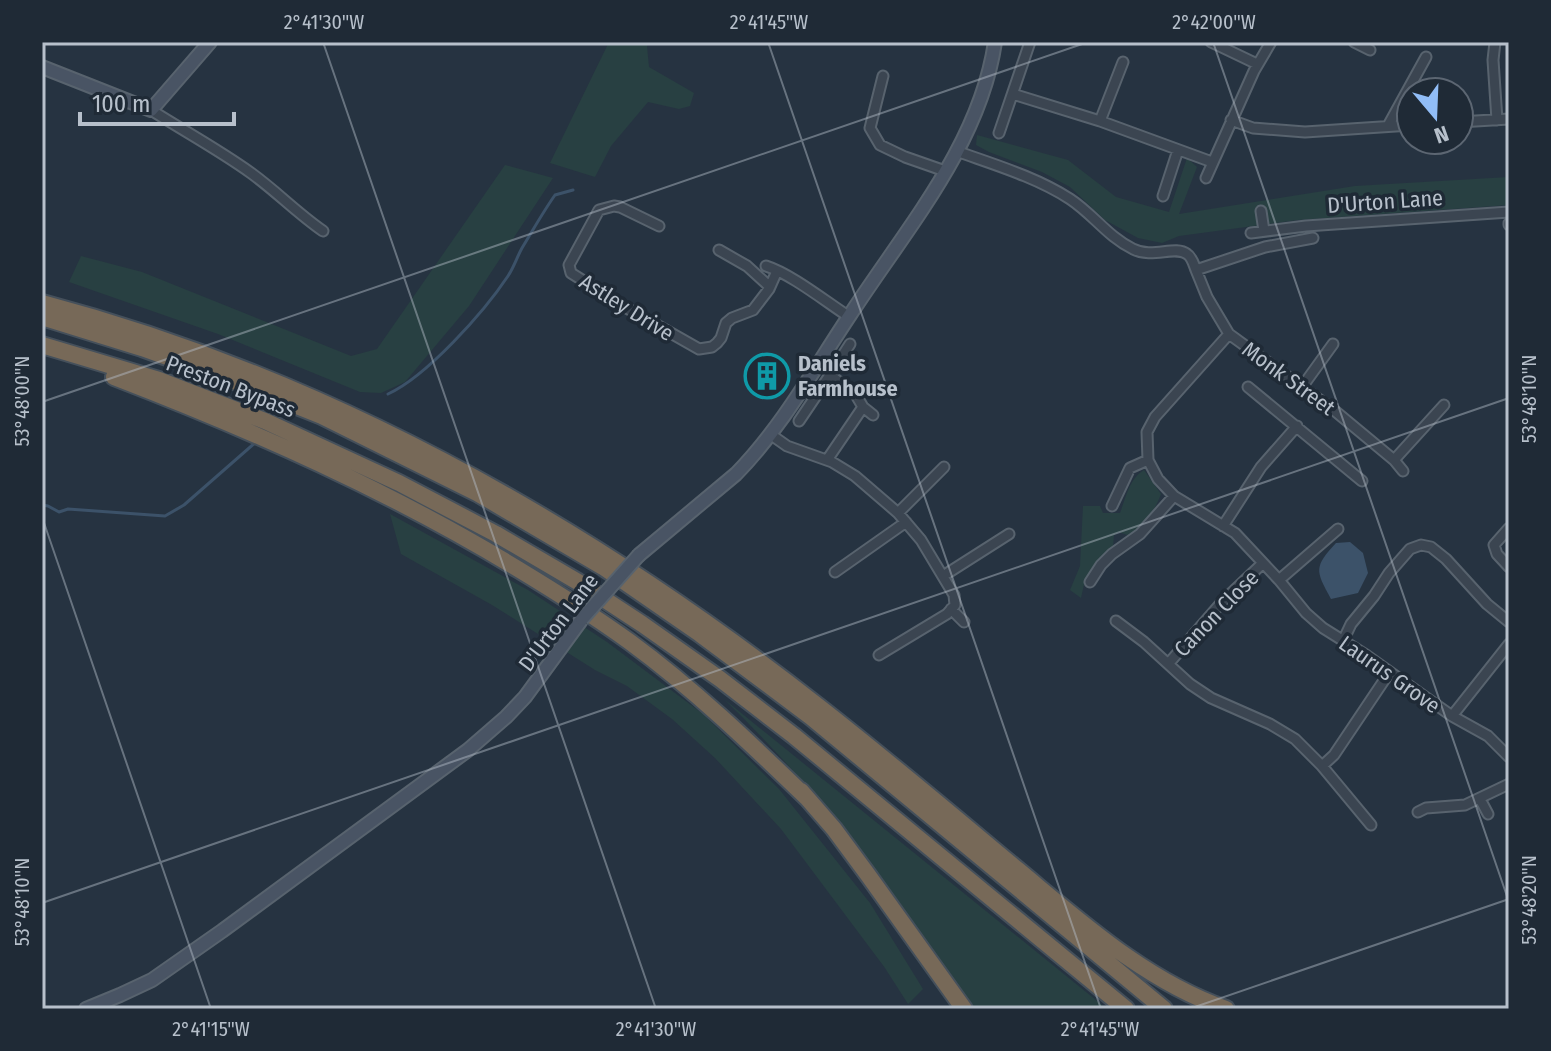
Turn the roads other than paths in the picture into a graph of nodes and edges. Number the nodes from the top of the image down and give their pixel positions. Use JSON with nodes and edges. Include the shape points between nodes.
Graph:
{"nodes":[{"id":1,"x":210,"y":42,"type":"edge"},
{"id":2,"x":995,"y":42,"type":"edge"},
{"id":3,"x":1030,"y":42,"type":"edge"},
{"id":4,"x":1211,"y":42,"type":"edge"},
{"id":5,"x":1271,"y":42,"type":"edge"},
{"id":6,"x":1354,"y":42,"type":"edge"},
{"id":7,"x":1495,"y":42,"type":"edge"},
{"id":8,"x":1370,"y":50,"type":"dead end"},
{"id":9,"x":1426,"y":57,"type":"dead end"},
{"id":10,"x":1123,"y":62,"type":"dead end"},
{"id":11,"x":1257,"y":64,"type":"junction"},
{"id":12,"x":42,"y":67,"type":"edge"},
{"id":13,"x":883,"y":76,"type":"dead end"},
{"id":14,"x":1013,"y":94,"type":"junction"},
{"id":15,"x":151,"y":110,"type":"junction"},
{"id":16,"x":1509,"y":119,"type":"edge"},
{"id":17,"x":1231,"y":120,"type":"junction"},
{"id":18,"x":1497,"y":120,"type":"junction"},
{"id":19,"x":1100,"y":121,"type":"junction"},
{"id":20,"x":1475,"y":121,"type":"edge"},
{"id":21,"x":1388,"y":126,"type":"junction"},
{"id":22,"x":1395,"y":126,"type":"edge"},
{"id":23,"x":999,"y":133,"type":"dead end"},
{"id":24,"x":1178,"y":150,"type":"junction"},
{"id":25,"x":956,"y":151,"type":"junction"},
{"id":26,"x":1212,"y":162,"type":"junction"},
{"id":27,"x":945,"y":171,"type":"junction"},
{"id":28,"x":1206,"y":178,"type":"dead end"},
{"id":29,"x":1163,"y":196,"type":"dead end"},
{"id":30,"x":1261,"y":211,"type":"dead end"},
{"id":31,"x":1509,"y":212,"type":"edge"},
{"id":32,"x":659,"y":226,"type":"dead end"},
{"id":33,"x":323,"y":231,"type":"dead end"},
{"id":34,"x":1264,"y":231,"type":"junction"},
{"id":35,"x":1251,"y":233,"type":"dead end"},
{"id":36,"x":1313,"y":238,"type":"dead end"},
{"id":37,"x":719,"y":250,"type":"dead end"},
{"id":38,"x":766,"y":266,"type":"dead end"},
{"id":39,"x":1196,"y":270,"type":"junction"},
{"id":40,"x":777,"y":271,"type":"junction"},
{"id":41,"x":770,"y":287,"type":"junction"},
{"id":42,"x":42,"y":303,"type":"edge"},
{"id":43,"x":848,"y":316,"type":"junction"},
{"id":44,"x":42,"y":317,"type":"edge"},
{"id":45,"x":1229,"y":334,"type":"junction"},
{"id":46,"x":850,"y":344,"type":"dead end"},
{"id":47,"x":1333,"y":344,"type":"dead end"},
{"id":48,"x":42,"y":348,"type":"edge"},
{"id":49,"x":830,"y":375,"type":"junction"},
{"id":50,"x":1248,"y":387,"type":"dead end"},
{"id":51,"x":1302,"y":387,"type":"junction"},
{"id":52,"x":1444,"y":405,"type":"dead end"},
{"id":53,"x":863,"y":407,"type":"junction"},
{"id":54,"x":873,"y":415,"type":"dead end"},
{"id":55,"x":799,"y":421,"type":"dead end"},
{"id":56,"x":1297,"y":426,"type":"junction"},
{"id":57,"x":770,"y":434,"type":"junction"},
{"id":58,"x":827,"y":460,"type":"junction"},
{"id":59,"x":1148,"y":460,"type":"junction"},
{"id":60,"x":1394,"y":460,"type":"junction"},
{"id":61,"x":944,"y":467,"type":"dead end"},
{"id":62,"x":1403,"y":471,"type":"dead end"},
{"id":63,"x":1362,"y":481,"type":"dead end"},
{"id":64,"x":399,"y":483,"type":"junction"},
{"id":65,"x":1174,"y":496,"type":"junction"},
{"id":66,"x":1112,"y":506,"type":"dead end"},
{"id":67,"x":898,"y":513,"type":"junction"},
{"id":68,"x":906,"y":522,"type":"junction"},
{"id":69,"x":1223,"y":526,"type":"junction"},
{"id":70,"x":1509,"y":528,"type":"edge"},
{"id":71,"x":1338,"y":529,"type":"dead end"},
{"id":72,"x":1009,"y":534,"type":"dead end"},
{"id":73,"x":1263,"y":563,"type":"junction"},
{"id":74,"x":1509,"y":567,"type":"edge"},
{"id":75,"x":835,"y":572,"type":"dead end"},
{"id":76,"x":943,"y":576,"type":"junction"},
{"id":77,"x":1279,"y":580,"type":"junction"},
{"id":78,"x":1090,"y":582,"type":"dead end"},
{"id":79,"x":951,"y":609,"type":"junction"},
{"id":80,"x":1116,"y":621,"type":"dead end"},
{"id":81,"x":964,"y":622,"type":"dead end"},
{"id":82,"x":1509,"y":622,"type":"edge"},
{"id":83,"x":1343,"y":641,"type":"junction"},
{"id":84,"x":899,"y":642,"type":"junction"},
{"id":85,"x":1509,"y":644,"type":"edge"},
{"id":86,"x":905,"y":652,"type":"dead end"},
{"id":87,"x":879,"y":655,"type":"dead end"},
{"id":88,"x":1169,"y":663,"type":"junction"},
{"id":89,"x":1389,"y":673,"type":"junction"},
{"id":90,"x":1452,"y":716,"type":"junction"},
{"id":91,"x":1509,"y":757,"type":"edge"},
{"id":92,"x":1322,"y":766,"type":"junction"},
{"id":93,"x":1509,"y":784,"type":"edge"},
{"id":94,"x":807,"y":798,"type":"junction"},
{"id":95,"x":1480,"y":799,"type":"junction"},
{"id":96,"x":1418,"y":812,"type":"dead end"},
{"id":97,"x":1488,"y":814,"type":"dead end"},
{"id":98,"x":1371,"y":825,"type":"dead end"},
{"id":99,"x":86,"y":1009,"type":"edge"},
{"id":100,"x":964,"y":1009,"type":"edge"},
{"id":101,"x":1126,"y":1009,"type":"edge"},
{"id":102,"x":1164,"y":1009,"type":"edge"},
{"id":103,"x":1226,"y":1009,"type":"edge"}],
"edges":[{"from":1,"to":15,"type":"street"},
{"from":2,"to":25,"type":"street","name":"D'Urton Lane","via":[[970,127]]},
{"from":3,"to":14,"type":"street"},
{"from":4,"to":11,"type":"street"},
{"from":5,"to":11,"type":"street"},
{"from":6,"to":8,"type":"street"},
{"from":7,"to":18,"type":"street"},
{"from":9,"to":21,"type":"street"},
{"from":10,"to":19,"type":"street"},
{"from":11,"to":17,"type":"street"},
{"from":12,"to":15,"type":"street"},
{"from":13,"to":27,"type":"street","via":[[870,128],[880,145]]},
{"from":14,"to":19,"type":"street"},
{"from":14,"to":23,"type":"street"},
{"from":15,"to":33,"type":"street","via":[[249,171]]},
{"from":16,"to":18,"type":"street"},
{"from":17,"to":21,"type":"street","via":[[1253,128],[1305,132]]},
{"from":17,"to":26,"type":"street"},
{"from":18,"to":20,"type":"street"},
{"from":19,"to":24,"type":"street"},
{"from":21,"to":22,"type":"street"},
{"from":24,"to":26,"type":"street"},
{"from":24,"to":29,"type":"street"},
{"from":25,"to":27,"type":"street","name":"D'Urton Lane"},
{"from":25,"to":39,"type":"street","name":"Monk Street","via":[[1055,190],[1135,251],[1185,253]]},
{"from":26,"to":28,"type":"street"},
{"from":27,"to":43,"type":"street","name":"D'Urton Lane"},
{"from":30,"to":34,"type":"street"},
{"from":31,"to":34,"type":"street","name":"D'Urton Lane"},
{"from":32,"to":41,"type":"street","name":"Astley Drive","via":[[620,207],[599,210],[569,265],[571,273],[699,349],[717,343],[726,323],[753,310]]},
{"from":34,"to":35,"type":"street","name":"D'Urton Lane"},
{"from":36,"to":39,"type":"street"},
{"from":37,"to":41,"type":"street"},
{"from":38,"to":40,"type":"street"},
{"from":39,"to":45,"type":"street","name":"Monk Street"},
{"from":40,"to":41,"type":"street","name":"Astley Drive"},
{"from":40,"to":43,"type":"street"},
{"from":42,"to":103,"type":"highway","via":[[147,335],[327,404],[484,481],[563,527],[819,706],[1110,945],[1170,984]]},
{"from":43,"to":57,"type":"street","name":"D'Urton Lane"},
{"from":44,"to":102,"type":"highway","via":[[142,348],[322,416],[477,493],[603,567],[811,717]]},
{"from":45,"to":51,"type":"street","name":"Monk Street"},
{"from":45,"to":59,"type":"street","via":[[1155,417],[1147,432]]},
{"from":46,"to":49,"type":"street"},
{"from":47,"to":51,"type":"street"},
{"from":48,"to":64,"type":"highway","name":"Preston Bypass","via":[[197,394]]},
{"from":48,"to":94,"type":"highway","via":[[259,435],[486,550],[648,656]]},
{"from":49,"to":53,"type":"street"},
{"from":49,"to":55,"type":"street"},
{"from":50,"to":56,"type":"street"},
{"from":51,"to":60,"type":"street","name":"Monk Street"},
{"from":52,"to":60,"type":"street"},
{"from":53,"to":54,"type":"street"},
{"from":53,"to":58,"type":"street"},
{"from":56,"to":63,"type":"street"},
{"from":56,"to":69,"type":"street","via":[[1261,467]]},
{"from":57,"to":58,"type":"street"},
{"from":57,"to":99,"type":"street","name":"D'Urton Lane","bridge":true,"via":[[724,486],[639,555],[582,619],[525,697],[468,750],[152,980]]},
{"from":58,"to":67,"type":"street"},
{"from":59,"to":65,"type":"street","name":"Laurus Grove"},
{"from":59,"to":66,"type":"street","via":[[1130,468]]},
{"from":60,"to":62,"type":"street","name":"Monk Street"},
{"from":61,"to":67,"type":"street"},
{"from":64,"to":94,"type":"highway","via":[[633,634],[767,750]]},
{"from":64,"to":101,"type":"highway","via":[[578,582],[720,679]]},
{"from":65,"to":69,"type":"street","name":"Laurus Grove"},
{"from":65,"to":78,"type":"street","via":[[1140,534],[1101,565]]},
{"from":67,"to":68,"type":"street"},
{"from":68,"to":75,"type":"street"},
{"from":68,"to":76,"type":"street"},
{"from":69,"to":73,"type":"street","name":"Laurus Grove"},
{"from":70,"to":74,"type":"street","via":[[1494,545]]},
{"from":71,"to":77,"type":"street"},
{"from":72,"to":76,"type":"street"},
{"from":73,"to":77,"type":"street","name":"Laurus Grove"},
{"from":73,"to":88,"type":"street","name":"Canon Close"},
{"from":76,"to":79,"type":"street","via":[[954,595]]},
{"from":77,"to":83,"type":"street","name":"Laurus Grove","via":[[1306,613]]},
{"from":79,"to":81,"type":"street"},
{"from":79,"to":84,"type":"street"},
{"from":80,"to":88,"type":"street","name":"Canon Close"},
{"from":82,"to":83,"type":"street","via":[[1446,559],[1421,545],[1410,549],[1389,573]]},
{"from":83,"to":89,"type":"street","name":"Laurus Grove"},
{"from":84,"to":86,"type":"street"},
{"from":84,"to":87,"type":"street"},
{"from":85,"to":90,"type":"street"},
{"from":88,"to":92,"type":"street","name":"Canon Close","via":[[1211,698],[1295,739]]},
{"from":89,"to":90,"type":"street","name":"Laurus Grove"},
{"from":89,"to":92,"type":"street"},
{"from":90,"to":91,"type":"street","name":"Laurus Grove","via":[[1488,736]]},
{"from":92,"to":98,"type":"street","name":"Canon Close"},
{"from":93,"to":95,"type":"street"},
{"from":94,"to":100,"type":"highway"},
{"from":95,"to":96,"type":"street"},
{"from":95,"to":97,"type":"street"}]}
